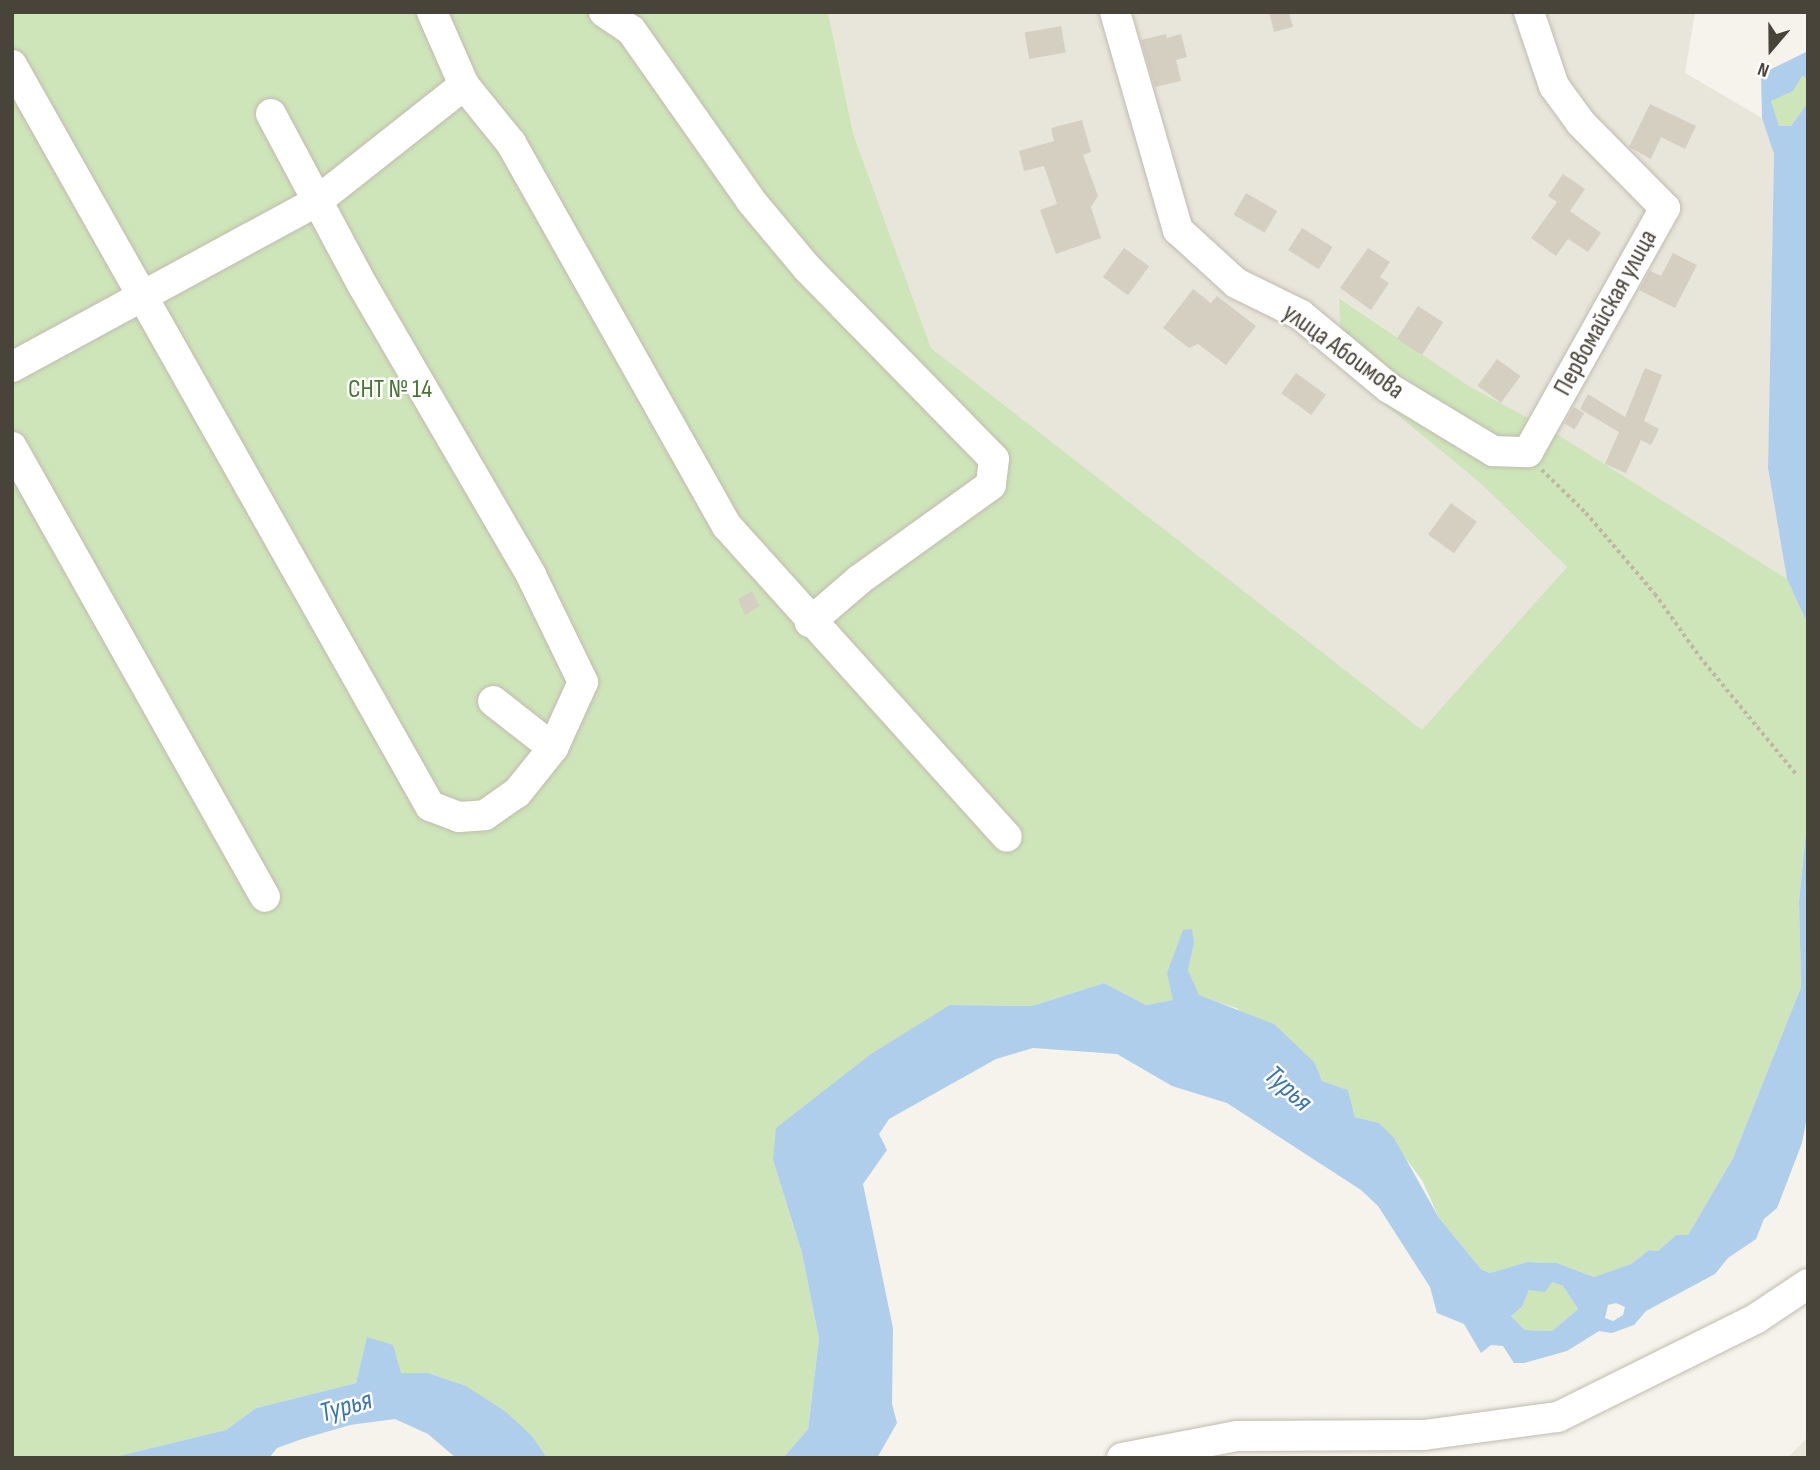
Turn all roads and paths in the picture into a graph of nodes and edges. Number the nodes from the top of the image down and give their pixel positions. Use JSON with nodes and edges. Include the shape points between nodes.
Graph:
{"nodes":[{"id":1,"x":432,"y":12,"type":"edge"},
{"id":2,"x":604,"y":12,"type":"edge"},
{"id":3,"x":1115,"y":12,"type":"edge"},
{"id":4,"x":1529,"y":12,"type":"edge"},
{"id":5,"x":12,"y":65,"type":"edge"},
{"id":6,"x":464,"y":85,"type":"junction"},
{"id":7,"x":271,"y":114,"type":"dead end"},
{"id":8,"x":316,"y":202,"type":"junction"},
{"id":9,"x":144,"y":297,"type":"junction"},
{"id":10,"x":12,"y":367,"type":"edge"},
{"id":11,"x":12,"y":447,"type":"edge"},
{"id":12,"x":1528,"y":452,"type":"junction"},
{"id":13,"x":810,"y":622,"type":"junction"},
{"id":14,"x":493,"y":701,"type":"dead end"},
{"id":15,"x":553,"y":748,"type":"junction"},
{"id":16,"x":1797,"y":775,"type":"dead end"},
{"id":17,"x":1007,"y":836,"type":"dead end"},
{"id":18,"x":265,"y":897,"type":"dead end"},
{"id":19,"x":1808,"y":1284,"type":"edge"},
{"id":20,"x":1419,"y":1446,"type":"edge"},
{"id":21,"x":1125,"y":1457,"type":"edge"}],
"edges":[{"from":1,"to":6,"type":"street"},
{"from":2,"to":13,"type":"street","via":[[631,30],[751,201],[807,268],[994,459],[991,485],[859,580]]},
{"from":3,"to":12,"type":"street","name":"улица Абоимова","via":[[1178,230],[1236,283],[1301,315],[1390,388],[1493,451]]},
{"from":4,"to":12,"type":"street","name":"Первомайская улица","via":[[1554,86],[1581,123],[1665,208]]},
{"from":5,"to":9,"type":"street"},
{"from":6,"to":8,"type":"street"},
{"from":6,"to":13,"type":"street","via":[[511,143],[727,526]]},
{"from":7,"to":8,"type":"street"},
{"from":8,"to":9,"type":"street"},
{"from":8,"to":15,"type":"street","via":[[531,575],[583,682]]},
{"from":9,"to":10,"type":"street"},
{"from":9,"to":15,"type":"street","via":[[430,806],[459,817],[485,815],[517,793]]},
{"from":11,"to":18,"type":"street"},
{"from":12,"to":16,"type":"path","via":[[1655,594],[1707,667]]},
{"from":13,"to":17,"type":"street"},
{"from":14,"to":15,"type":"street"},
{"from":19,"to":20,"type":"street","via":[[1757,1318],[1558,1417]]},
{"from":20,"to":21,"type":"street","via":[[1237,1436]]}]}
